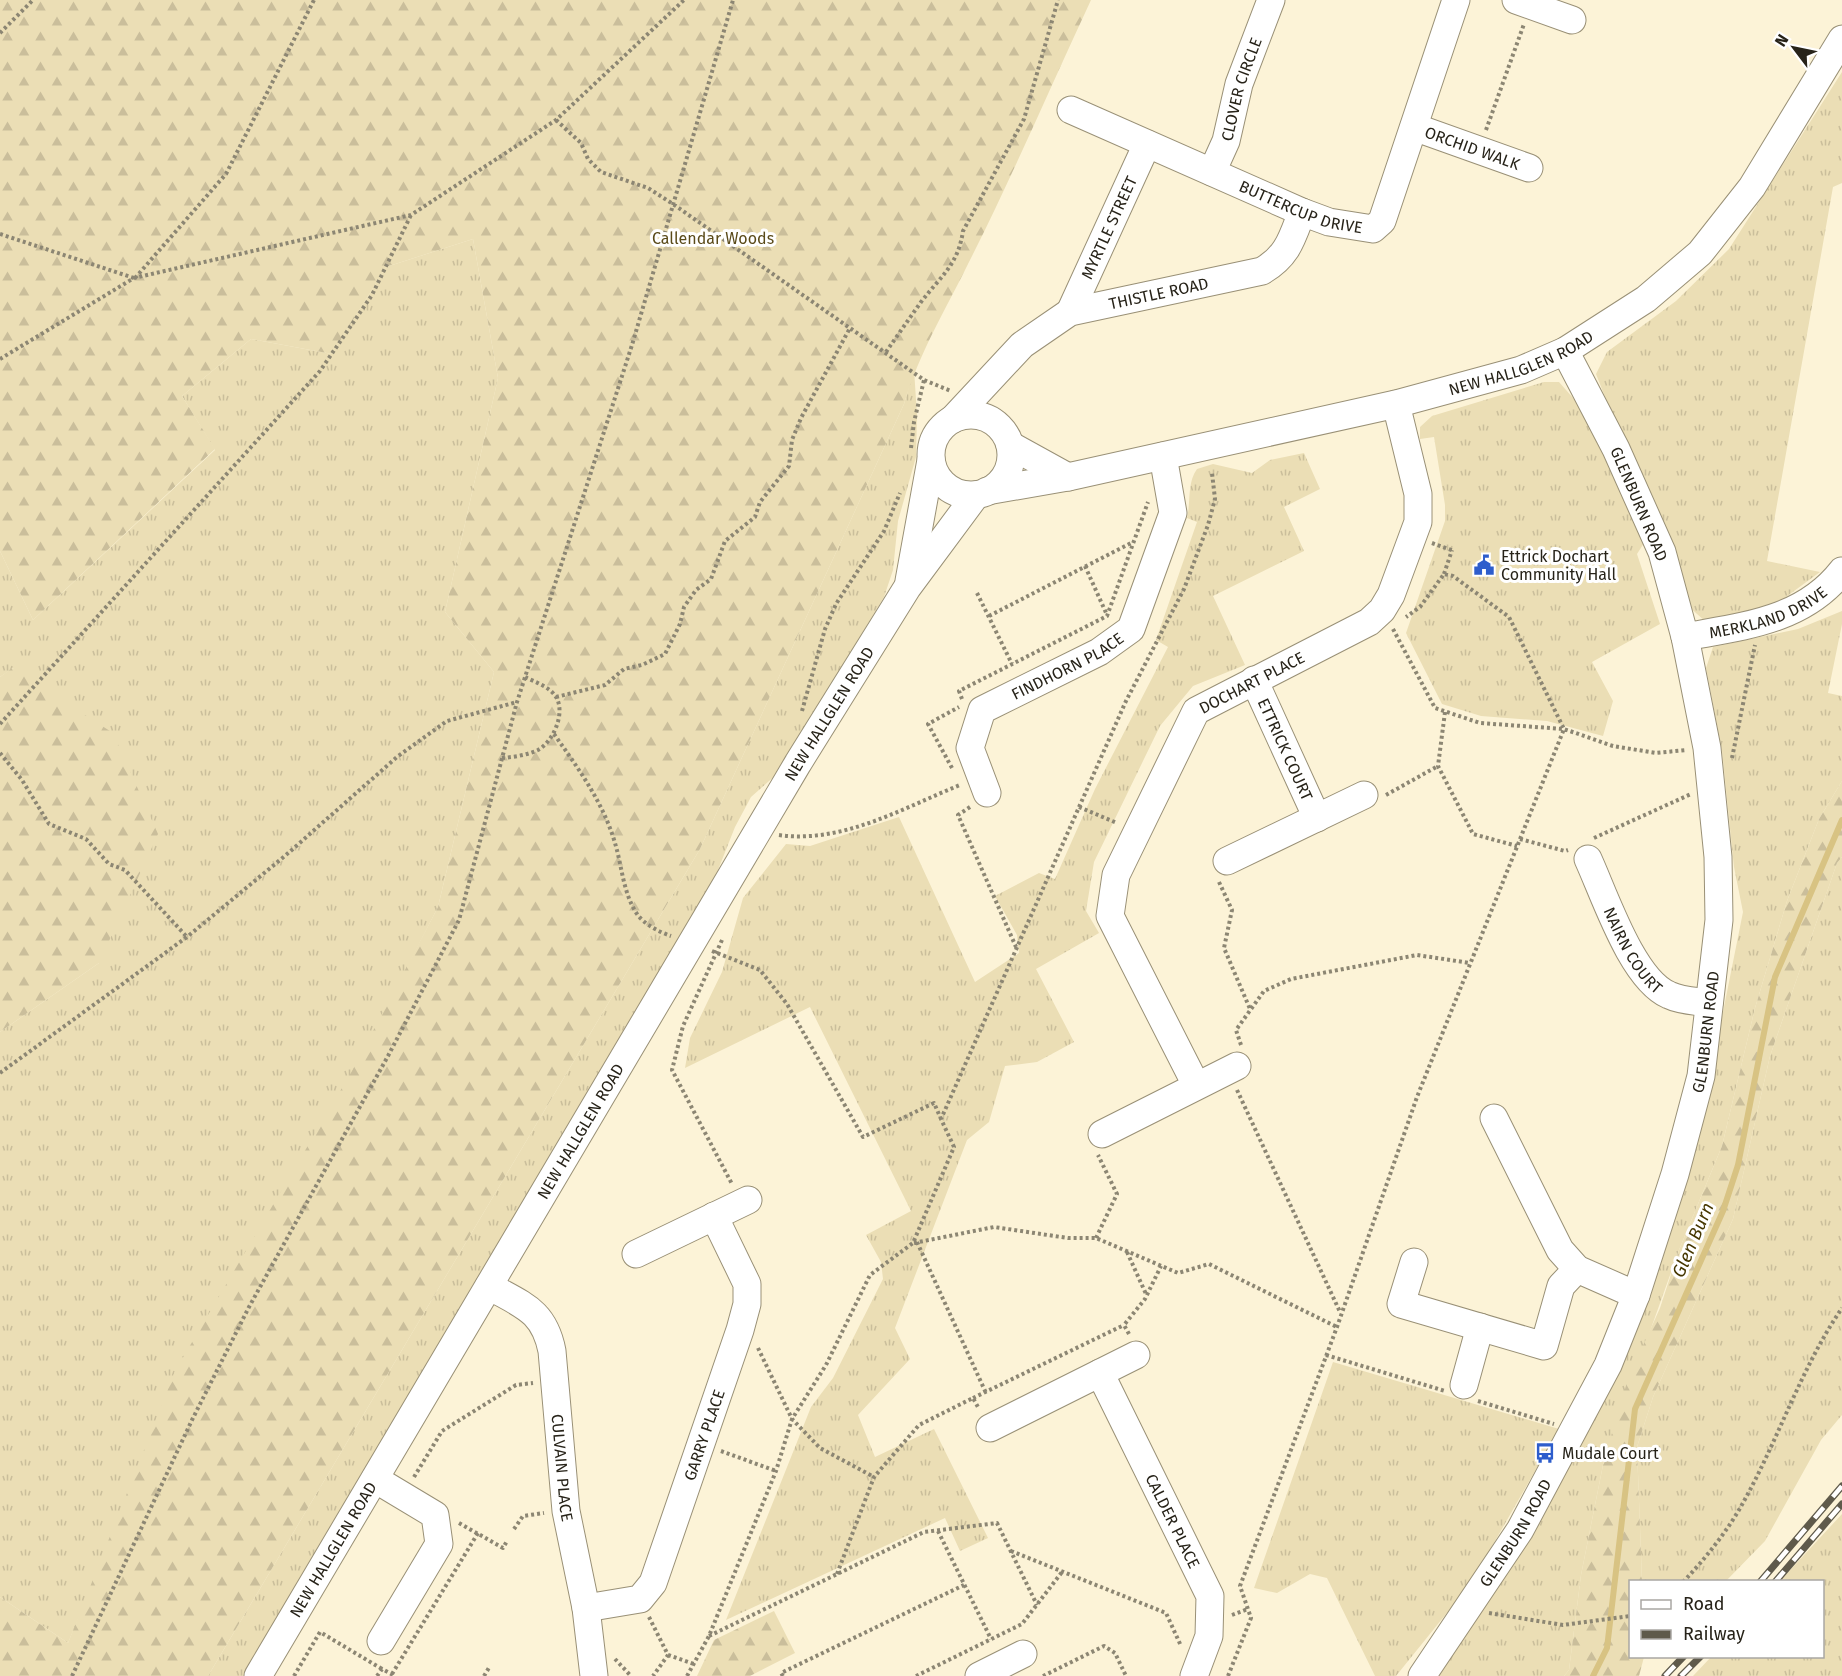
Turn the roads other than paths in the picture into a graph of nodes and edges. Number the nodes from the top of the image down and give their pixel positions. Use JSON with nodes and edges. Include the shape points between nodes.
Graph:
{"nodes":[{"id":1,"x":1456,"y":0,"type":"edge"},
{"id":2,"x":1266,"y":1,"type":"edge"},
{"id":3,"x":1524,"y":3,"type":"edge"},
{"id":4,"x":1572,"y":20,"type":"dead end"},
{"id":5,"x":1842,"y":39,"type":"edge"},
{"id":6,"x":1071,"y":110,"type":"dead end"},
{"id":7,"x":1414,"y":127,"type":"junction"},
{"id":8,"x":1147,"y":144,"type":"junction"},
{"id":9,"x":1529,"y":168,"type":"dead end"},
{"id":10,"x":1212,"y":172,"type":"junction"},
{"id":11,"x":1302,"y":212,"type":"junction"},
{"id":12,"x":1070,"y":312,"type":"junction"},
{"id":13,"x":1565,"y":351,"type":"junction"},
{"id":14,"x":1001,"y":368,"type":"junction"},
{"id":15,"x":1395,"y":404,"type":"junction"},
{"id":16,"x":953,"y":419,"type":"junction"},
{"id":17,"x":992,"y":421,"type":"junction"},
{"id":18,"x":1010,"y":445,"type":"junction"},
{"id":19,"x":1163,"y":456,"type":"junction"},
{"id":20,"x":921,"y":457,"type":"junction"},
{"id":21,"x":1068,"y":477,"type":"junction"},
{"id":22,"x":982,"y":493,"type":"junction"},
{"id":23,"x":1842,"y":571,"type":"edge"},
{"id":24,"x":907,"y":588,"type":"junction"},
{"id":25,"x":1684,"y":637,"type":"junction"},
{"id":26,"x":1254,"y":680,"type":"junction"},
{"id":27,"x":984,"y":784,"type":"road end"},
{"id":28,"x":1364,"y":795,"type":"road end"},
{"id":29,"x":1317,"y":819,"type":"junction"},
{"id":30,"x":1583,"y":849,"type":"road end"},
{"id":31,"x":1227,"y":861,"type":"road end"},
{"id":32,"x":1709,"y":1003,"type":"junction"},
{"id":33,"x":1232,"y":1068,"type":"road end"},
{"id":34,"x":1196,"y":1085,"type":"junction"},
{"id":35,"x":1494,"y":1118,"type":"dead end"},
{"id":36,"x":1102,"y":1134,"type":"road end"},
{"id":37,"x":745,"y":1201,"type":"road end"},
{"id":38,"x":714,"y":1216,"type":"junction"},
{"id":39,"x":636,"y":1254,"type":"dead end"},
{"id":40,"x":1414,"y":1262,"type":"dead end"},
{"id":41,"x":1577,"y":1269,"type":"junction"},
{"id":42,"x":489,"y":1286,"type":"junction"},
{"id":43,"x":1636,"y":1295,"type":"junction"},
{"id":44,"x":1480,"y":1327,"type":"junction"},
{"id":45,"x":1136,"y":1354,"type":"road end"},
{"id":46,"x":1100,"y":1373,"type":"junction"},
{"id":47,"x":1464,"y":1385,"type":"dead end"},
{"id":48,"x":990,"y":1428,"type":"road end"},
{"id":49,"x":375,"y":1479,"type":"junction"},
{"id":50,"x":586,"y":1608,"type":"junction"},
{"id":51,"x":381,"y":1641,"type":"dead end"},
{"id":52,"x":1023,"y":1654,"type":"dead end"},
{"id":53,"x":987,"y":1674,"type":"edge"},
{"id":54,"x":258,"y":1676,"type":"edge"},
{"id":55,"x":594,"y":1676,"type":"edge"},
{"id":56,"x":1194,"y":1676,"type":"edge"},
{"id":57,"x":1422,"y":1676,"type":"edge"}],
"edges":[{"from":1,"to":7,"type":"street","name":"BUTTERCUP DRIVE"},
{"from":2,"to":10,"type":"street","name":"CLOVER CIRCLE","via":[[1239,84],[1226,141]]},
{"from":3,"to":4,"type":"street"},
{"from":5,"to":13,"type":"street","name":"NEW HALLGLEN ROAD","via":[[1752,187],[1700,253],[1646,299]]},
{"from":6,"to":8,"type":"street","name":"BUTTERCUP DRIVE"},
{"from":7,"to":9,"type":"street","name":"ORCHID WALK"},
{"from":7,"to":11,"type":"street","name":"BUTTERCUP DRIVE","via":[[1382,221],[1373,229],[1329,222]]},
{"from":8,"to":10,"type":"street","name":"BUTTERCUP DRIVE"},
{"from":8,"to":12,"type":"street","name":"MYRTLE STREET"},
{"from":10,"to":11,"type":"street","name":"BUTTERCUP DRIVE"},
{"from":11,"to":12,"type":"street","name":"THISTLE ROAD","via":[[1289,246],[1278,262],[1262,271]]},
{"from":12,"to":14,"type":"street","name":"THISTLE ROAD","via":[[1022,345]]},
{"from":13,"to":15,"type":"street","name":"NEW HALLGLEN ROAD","via":[[1521,370]]},
{"from":13,"to":25,"type":"street","name":"GLENBURN ROAD","via":[[1616,449],[1662,552]]},
{"from":14,"to":16,"type":"street","name":"THISTLE ROAD"},
{"from":14,"to":17,"type":"street"},
{"from":15,"to":19,"type":"street","name":"NEW HALLGLEN ROAD"},
{"from":15,"to":26,"type":"street","name":"DOCHART PLACE","via":[[1418,494],[1418,522],[1391,595],[1387,618],[1369,622]]},
{"from":16,"to":17,"type":"street","via":[[973,415]]},
{"from":16,"to":20,"type":"street","via":[[944,425]]},
{"from":17,"to":18,"type":"street"},
{"from":18,"to":21,"type":"street"},
{"from":18,"to":22,"type":"street","via":[[1009,466],[997,485]]},
{"from":19,"to":21,"type":"street","name":"NEW HALLGLEN ROAD"},
{"from":19,"to":27,"type":"street","name":"FINDHORN PLACE","via":[[1173,513],[1131,629],[1099,652],[982,710],[970,748]]},
{"from":20,"to":22,"type":"street","via":[[945,486],[965,495]]},
{"from":20,"to":24,"type":"street","name":"NEW HALLGLEN ROAD"},
{"from":21,"to":22,"type":"street","name":"NEW HALLGLEN ROAD"},
{"from":22,"to":24,"type":"street","name":"NEW HALLGLEN ROAD"},
{"from":23,"to":25,"type":"street","name":"MERKLAND DRIVE","via":[[1791,613]]},
{"from":24,"to":42,"type":"street","name":"NEW HALLGLEN ROAD","via":[[803,754]]},
{"from":25,"to":32,"type":"street","name":"GLENBURN ROAD","via":[[1707,748],[1718,856],[1719,920]]},
{"from":26,"to":29,"type":"street","name":"ETTRICK COURT"},
{"from":26,"to":34,"type":"street","name":"DOCHART PLACE","via":[[1196,711],[1116,875],[1110,916]]},
{"from":28,"to":29,"type":"street","name":"ETTRICK COURT"},
{"from":29,"to":31,"type":"street","name":"ETTRICK COURT"},
{"from":30,"to":32,"type":"street","name":"NAIRN COURT","via":[[1634,962],[1654,986],[1670,996]]},
{"from":32,"to":43,"type":"street","name":"GLENBURN ROAD","via":[[1701,1076]]},
{"from":33,"to":34,"type":"street"},
{"from":34,"to":36,"type":"street"},
{"from":35,"to":41,"type":"street","via":[[1560,1250]]},
{"from":37,"to":38,"type":"street"},
{"from":38,"to":39,"type":"street"},
{"from":38,"to":50,"type":"street","name":"GARRY PLACE","via":[[747,1284],[747,1304],[740,1330],[652,1582],[640,1599]]},
{"from":40,"to":44,"type":"street","via":[[1401,1305]]},
{"from":41,"to":43,"type":"street"},
{"from":41,"to":44,"type":"street","via":[[1562,1286],[1544,1346]]},
{"from":42,"to":49,"type":"street","name":"NEW HALLGLEN ROAD"},
{"from":42,"to":50,"type":"street","name":"CULVAIN PLACE","via":[[541,1318],[548,1331],[566,1511]]},
{"from":43,"to":57,"type":"street","name":"GLENBURN ROAD","via":[[1608,1365],[1520,1530]]},
{"from":44,"to":47,"type":"street"},
{"from":45,"to":46,"type":"street"},
{"from":46,"to":48,"type":"street"},
{"from":46,"to":56,"type":"street","name":"CALDER PLACE","via":[[1210,1596],[1209,1636]]},
{"from":49,"to":51,"type":"street","via":[[435,1515],[439,1544]]},
{"from":49,"to":54,"type":"street","name":"NEW HALLGLEN ROAD"},
{"from":50,"to":55,"type":"street","name":"CULVAIN PLACE"},
{"from":52,"to":53,"type":"street"}]}
